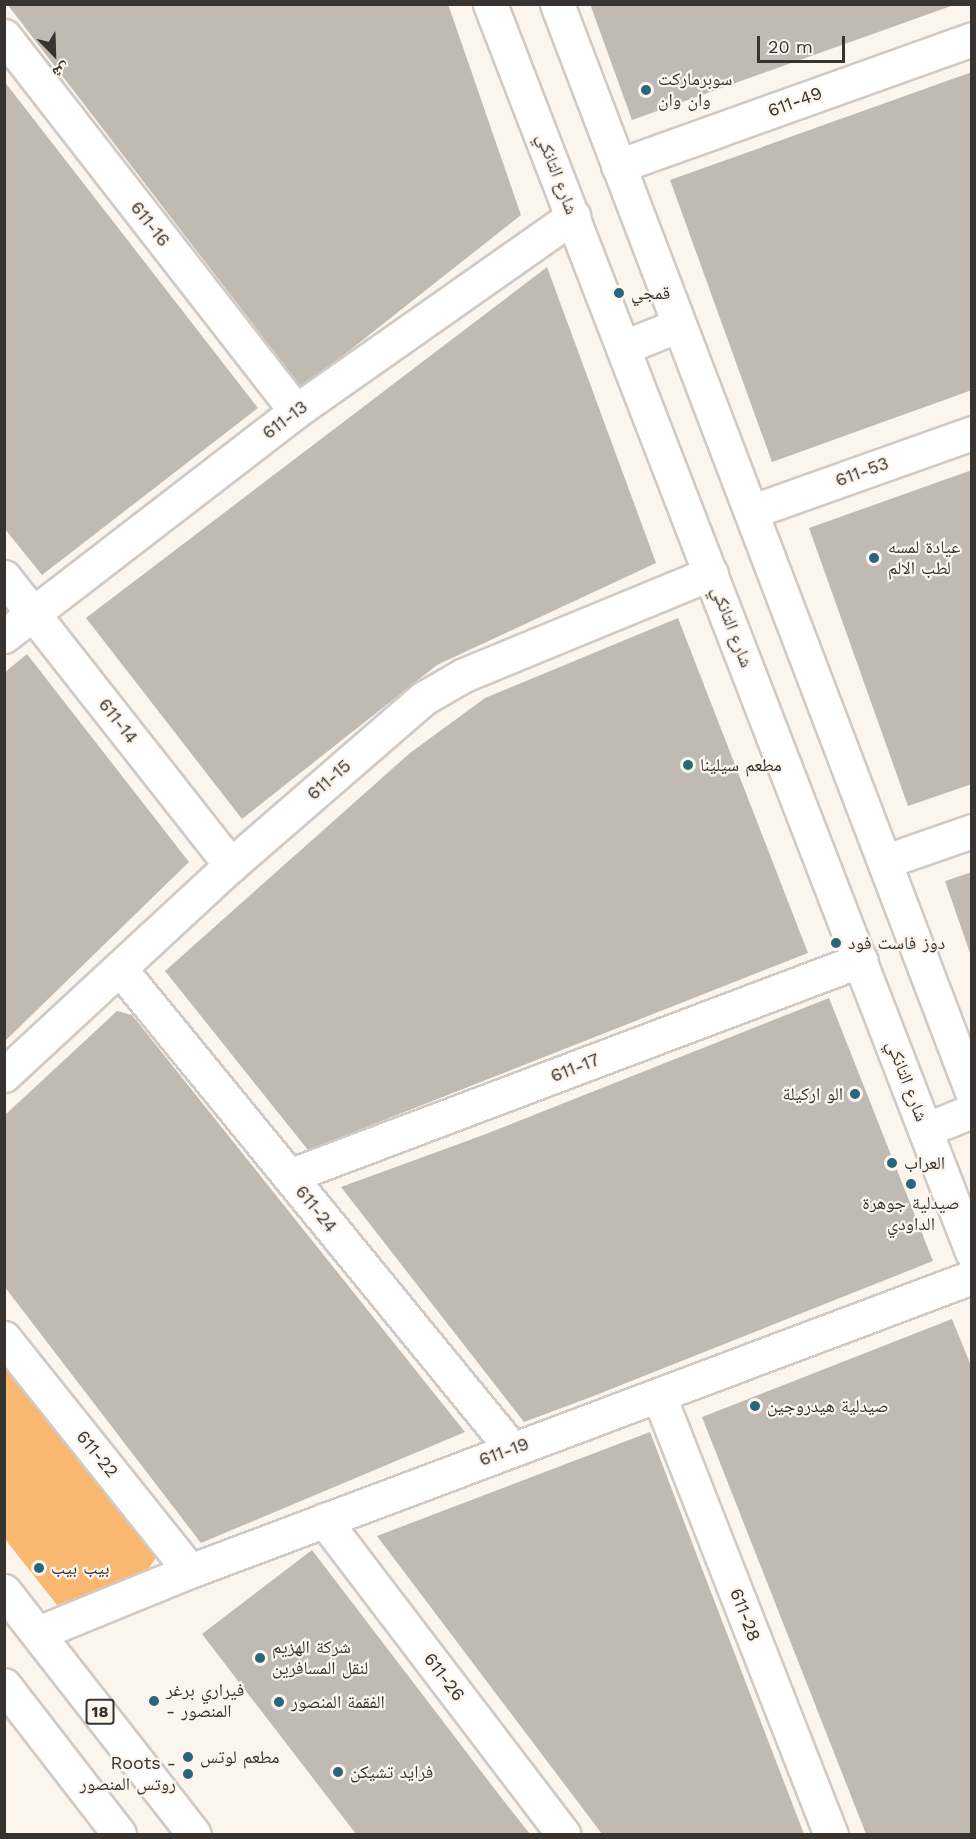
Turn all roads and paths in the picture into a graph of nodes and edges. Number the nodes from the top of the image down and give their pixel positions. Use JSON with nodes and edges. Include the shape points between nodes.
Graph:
{"nodes":[{"id":1,"x":490,"y":4,"type":"edge"},
{"id":2,"x":557,"y":4,"type":"edge"},
{"id":3,"x":4,"y":36,"type":"edge"},
{"id":4,"x":972,"y":39,"type":"edge"},
{"id":5,"x":618,"y":166,"type":"junction"},
{"id":6,"x":573,"y":216,"type":"junction"},
{"id":7,"x":679,"y":325,"type":"junction"},
{"id":8,"x":624,"y":347,"type":"junction"},
{"id":9,"x":296,"y":411,"type":"junction"},
{"id":10,"x":972,"y":433,"type":"edge"},
{"id":11,"x":753,"y":511,"type":"junction"},
{"id":12,"x":711,"y":573,"type":"junction"},
{"id":13,"x":4,"y":577,"type":"edge"},
{"id":14,"x":34,"y":614,"type":"junction"},
{"id":15,"x":4,"y":636,"type":"edge"},
{"id":16,"x":972,"y":831,"type":"edge"},
{"id":17,"x":886,"y":861,"type":"junction"},
{"id":18,"x":231,"y":865,"type":"junction"},
{"id":19,"x":861,"y":960,"type":"junction"},
{"id":20,"x":120,"y":969,"type":"junction"},
{"id":21,"x":4,"y":1076,"type":"edge"},
{"id":22,"x":972,"y":1092,"type":"edge"},
{"id":23,"x":972,"y":1111,"type":"edge"},
{"id":24,"x":925,"y":1130,"type":"junction"},
{"id":25,"x":289,"y":1176,"type":"junction"},
{"id":26,"x":972,"y":1252,"type":"edge"},
{"id":27,"x":972,"y":1277,"type":"edge"},
{"id":28,"x":4,"y":1338,"type":"edge"},
{"id":29,"x":659,"y":1396,"type":"junction"},
{"id":30,"x":512,"y":1449,"type":"junction"},
{"id":31,"x":324,"y":1520,"type":"junction"},
{"id":32,"x":190,"y":1571,"type":"junction"},
{"id":33,"x":4,"y":1591,"type":"edge"},
{"id":34,"x":38,"y":1633,"type":"junction"},
{"id":35,"x":4,"y":1685,"type":"edge"},
{"id":36,"x":120,"y":1834,"type":"edge"},
{"id":37,"x":194,"y":1834,"type":"edge"},
{"id":38,"x":563,"y":1834,"type":"edge"},
{"id":39,"x":831,"y":1834,"type":"edge"}],
"edges":[{"from":1,"to":6,"type":"street","name":"شارع التانكي"},
{"from":2,"to":5,"type":"street"},
{"from":3,"to":9,"type":"street","name":"611-16"},
{"from":4,"to":5,"type":"street","name":"611-49"},
{"from":5,"to":7,"type":"street"},
{"from":6,"to":8,"type":"street","name":"شارع التانكي"},
{"from":6,"to":9,"type":"street","name":"611-13"},
{"from":7,"to":8,"type":"street"},
{"from":7,"to":11,"type":"street"},
{"from":8,"to":12,"type":"street","name":"شارع التانكي"},
{"from":9,"to":14,"type":"street","name":"611-13"},
{"from":10,"to":11,"type":"street","name":"611-53"},
{"from":11,"to":17,"type":"street"},
{"from":12,"to":18,"type":"street","name":"611-15","via":[[464,675],[424,698]]},
{"from":12,"to":19,"type":"street","name":"شارع التانكي"},
{"from":13,"to":14,"type":"street","name":"611-14"},
{"from":14,"to":15,"type":"street","name":"611-13"},
{"from":14,"to":18,"type":"street","name":"611-14"},
{"from":16,"to":17,"type":"street"},
{"from":17,"to":22,"type":"street"},
{"from":18,"to":20,"type":"street","name":"611-15"},
{"from":19,"to":24,"type":"street","name":"شارع التانكي"},
{"from":19,"to":25,"type":"street","name":"611-17"},
{"from":20,"to":21,"type":"street","name":"611-15"},
{"from":20,"to":25,"type":"street","name":"611-24"},
{"from":23,"to":24,"type":"street"},
{"from":24,"to":26,"type":"street","name":"شارع التانكي"},
{"from":25,"to":30,"type":"street","name":"611-24"},
{"from":27,"to":29,"type":"street","name":"611-19"},
{"from":28,"to":32,"type":"street","name":"611-22"},
{"from":29,"to":30,"type":"street","name":"611-19"},
{"from":29,"to":39,"type":"street","name":"611-28"},
{"from":30,"to":31,"type":"street","name":"611-19"},
{"from":31,"to":32,"type":"street","name":"611-19"},
{"from":31,"to":38,"type":"street","name":"611-26"},
{"from":32,"to":34,"type":"street","name":"611-19"},
{"from":33,"to":34,"type":"street","number":"18"},
{"from":34,"to":37,"type":"street","number":"18"},
{"from":35,"to":36,"type":"street"}]}
